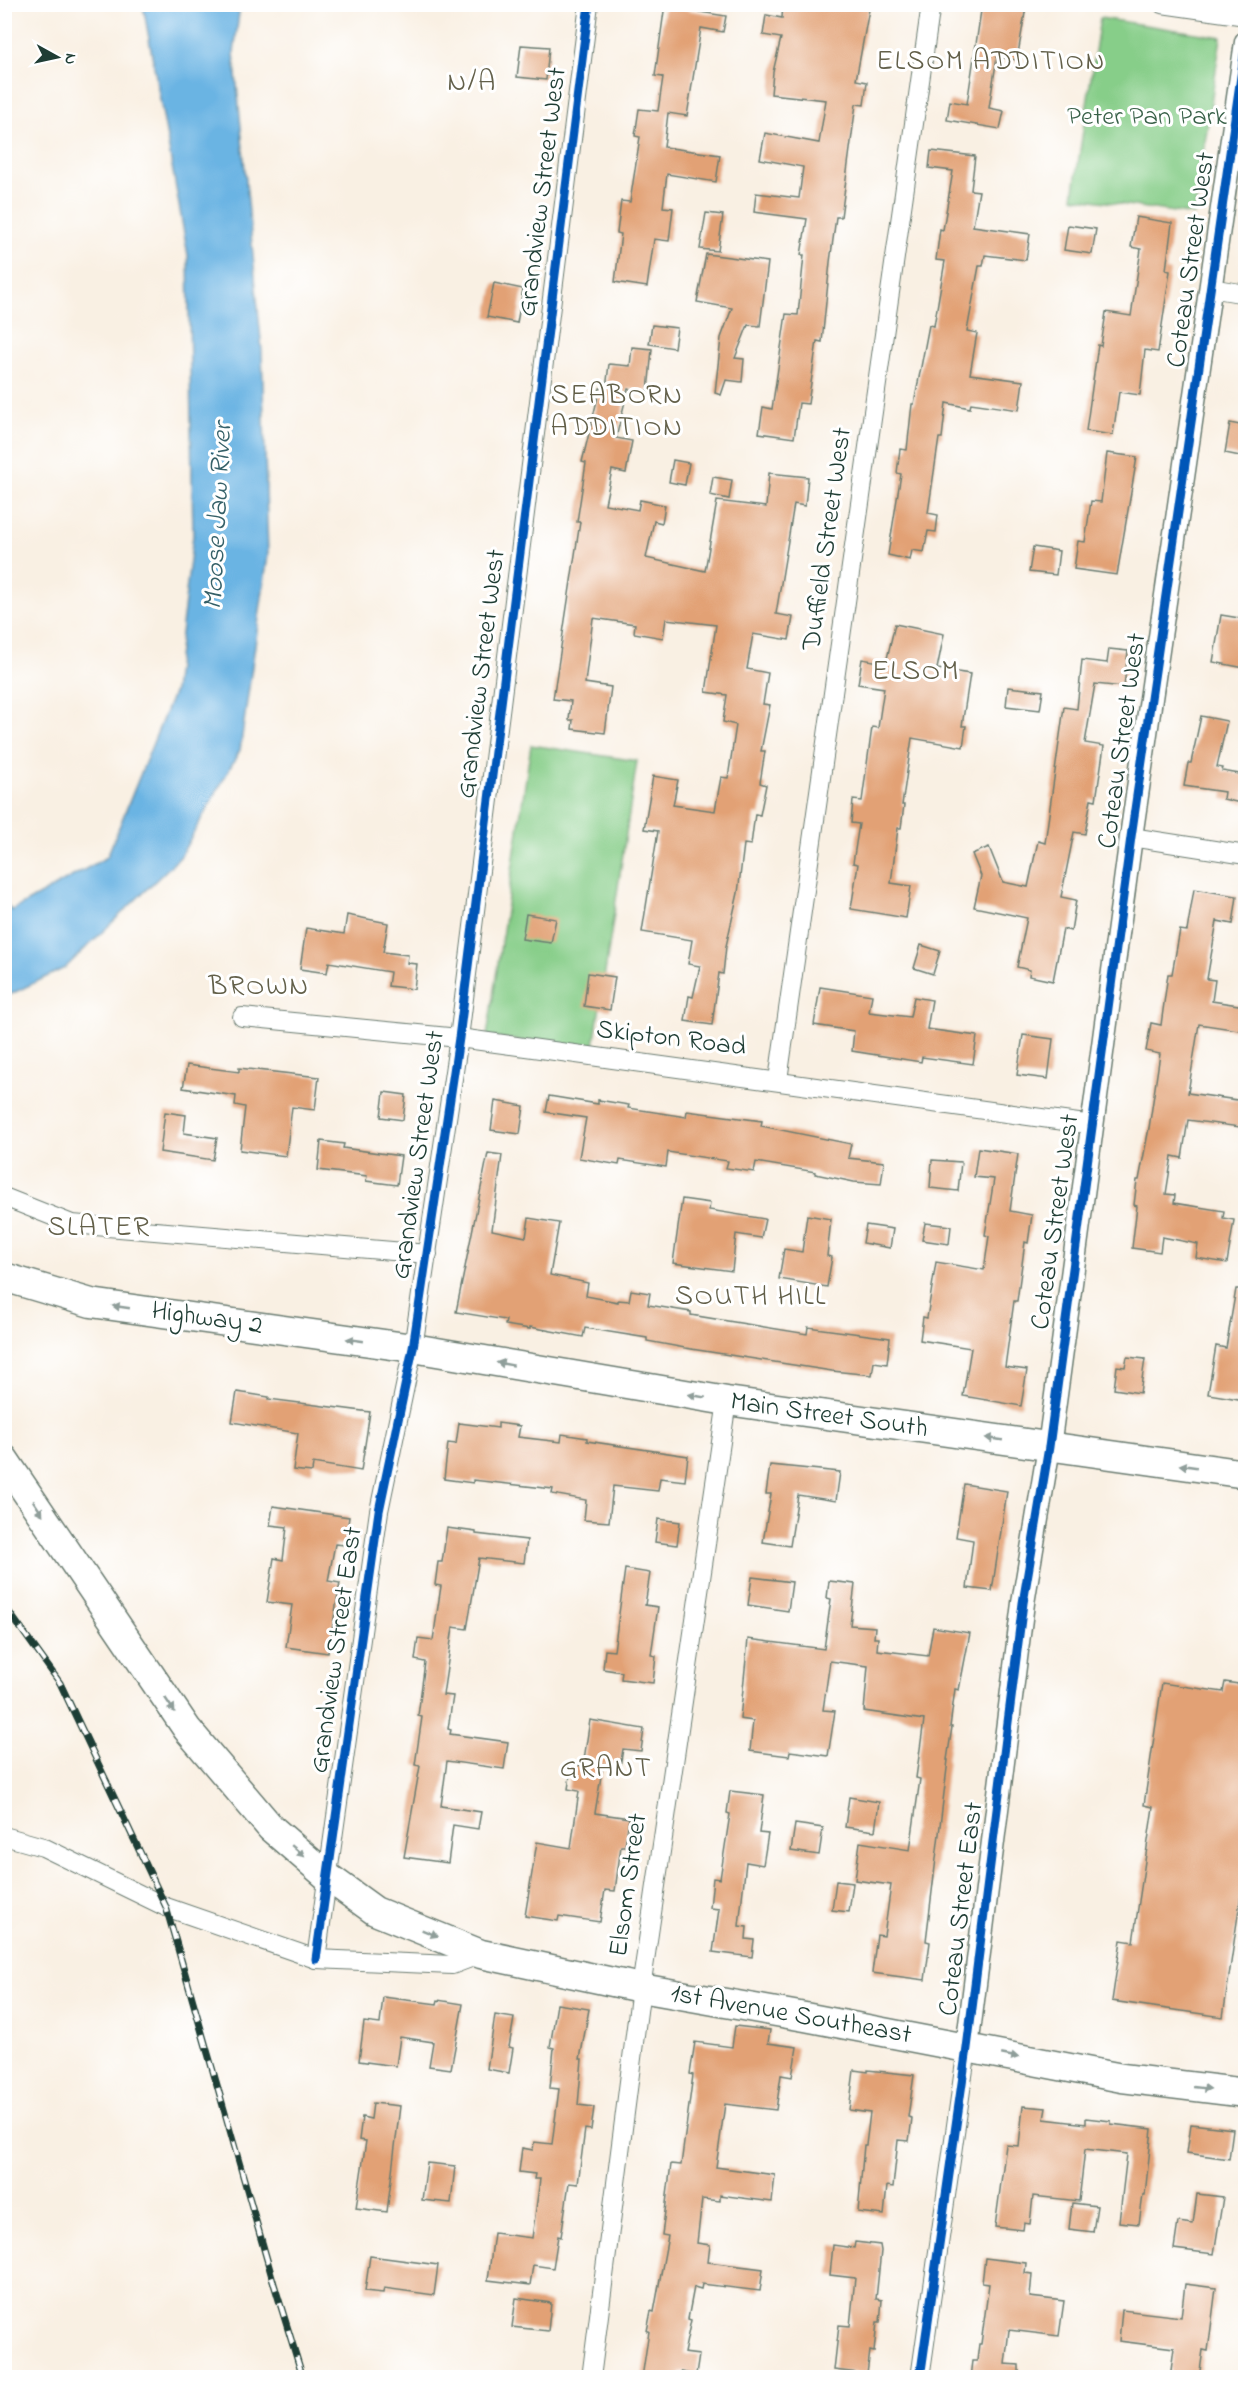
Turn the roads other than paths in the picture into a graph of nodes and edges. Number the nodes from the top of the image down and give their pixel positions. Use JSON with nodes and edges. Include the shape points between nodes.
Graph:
{"nodes":[{"id":1,"x":589,"y":4,"type":"edge"},
{"id":2,"x":931,"y":4,"type":"edge"},
{"id":3,"x":1162,"y":4,"type":"edge"},
{"id":4,"x":1245,"y":16,"type":"edge"},
{"id":5,"x":1245,"y":42,"type":"edge"},
{"id":6,"x":1210,"y":288,"type":"junction"},
{"id":7,"x":1245,"y":294,"type":"edge"},
{"id":8,"x":1131,"y":837,"type":"junction"},
{"id":9,"x":1245,"y":855,"type":"edge"},
{"id":10,"x":242,"y":1017,"type":"dead end"},
{"id":11,"x":459,"y":1038,"type":"junction"},
{"id":12,"x":778,"y":1080,"type":"junction"},
{"id":13,"x":1093,"y":1125,"type":"junction"},
{"id":14,"x":4,"y":1197,"type":"edge"},
{"id":15,"x":428,"y":1254,"type":"junction"},
{"id":16,"x":4,"y":1277,"type":"edge"},
{"id":17,"x":413,"y":1348,"type":"junction"},
{"id":18,"x":727,"y":1401,"type":"junction"},
{"id":19,"x":1049,"y":1447,"type":"junction"},
{"id":20,"x":4,"y":1459,"type":"edge"},
{"id":21,"x":1245,"y":1474,"type":"edge"},
{"id":22,"x":4,"y":1836,"type":"edge"},
{"id":23,"x":328,"y":1877,"type":"junction"},
{"id":24,"x":481,"y":1954,"type":"junction"},
{"id":25,"x":316,"y":1959,"type":"junction"},
{"id":26,"x":641,"y":1988,"type":"junction"},
{"id":27,"x":967,"y":2048,"type":"junction"},
{"id":28,"x":1245,"y":2092,"type":"edge"},
{"id":29,"x":591,"y":2378,"type":"edge"},
{"id":30,"x":920,"y":2378,"type":"edge"}],
"edges":[{"from":1,"to":11,"type":"street","name":"Grandview Street West"},
{"from":2,"to":12,"type":"street","name":"Duffield Street West"},
{"from":3,"to":4,"type":"street"},
{"from":5,"to":6,"type":"street","name":"Coteau Street West"},
{"from":6,"to":7,"type":"street"},
{"from":6,"to":8,"type":"street","name":"Coteau Street West"},
{"from":8,"to":9,"type":"street"},
{"from":8,"to":13,"type":"street","name":"Coteau Street West"},
{"from":10,"to":11,"type":"street","name":"Skipton Road"},
{"from":11,"to":12,"type":"street","name":"Skipton Road"},
{"from":11,"to":15,"type":"street","name":"Grandview Street West"},
{"from":12,"to":13,"type":"street","name":"Skipton Road"},
{"from":13,"to":19,"type":"street","name":"Coteau Street West"},
{"from":14,"to":15,"type":"street","via":[[72,1224]]},
{"from":15,"to":17,"type":"street","name":"Grandview Street West"},
{"from":17,"to":16,"type":"main road","name":"Highway 2","one_way":true,"via":[[90,1303]]},
{"from":18,"to":17,"type":"main road","name":"Main Street South","one_way":true},
{"from":17,"to":23,"type":"street","name":"Grandview Street East","via":[[379,1511]]},
{"from":19,"to":18,"type":"main road","name":"Main Street South","one_way":true},
{"from":18,"to":26,"type":"street","name":"Elsom Street"},
{"from":21,"to":19,"type":"main road","name":"Main Street South","one_way":true},
{"from":19,"to":27,"type":"street","name":"Coteau Street East","via":[[1023,1603]]},
{"from":20,"to":23,"type":"main road","name":"1st Avenue Southeast","one_way":true,"via":[[187,1729],[264,1819]]},
{"from":22,"to":25,"type":"street","via":[[43,1848],[166,1907]]},
{"from":23,"to":24,"type":"main road","name":"1st Avenue Southeast","one_way":true,"via":[[375,1911]]},
{"from":23,"to":25,"type":"street","name":"Grandview Street East"},
{"from":24,"to":25,"type":"street","via":[[452,1965]]},
{"from":24,"to":26,"type":"main road","name":"1st Avenue Southeast"},
{"from":26,"to":27,"type":"main road","name":"1st Avenue Southeast"},
{"from":26,"to":29,"type":"street","name":"Elsom Street"},
{"from":27,"to":28,"type":"main road","name":"1st Avenue Southeast","one_way":true,"via":[[1122,2078]]},
{"from":27,"to":30,"type":"street","name":"Coteau Street East"}]}
